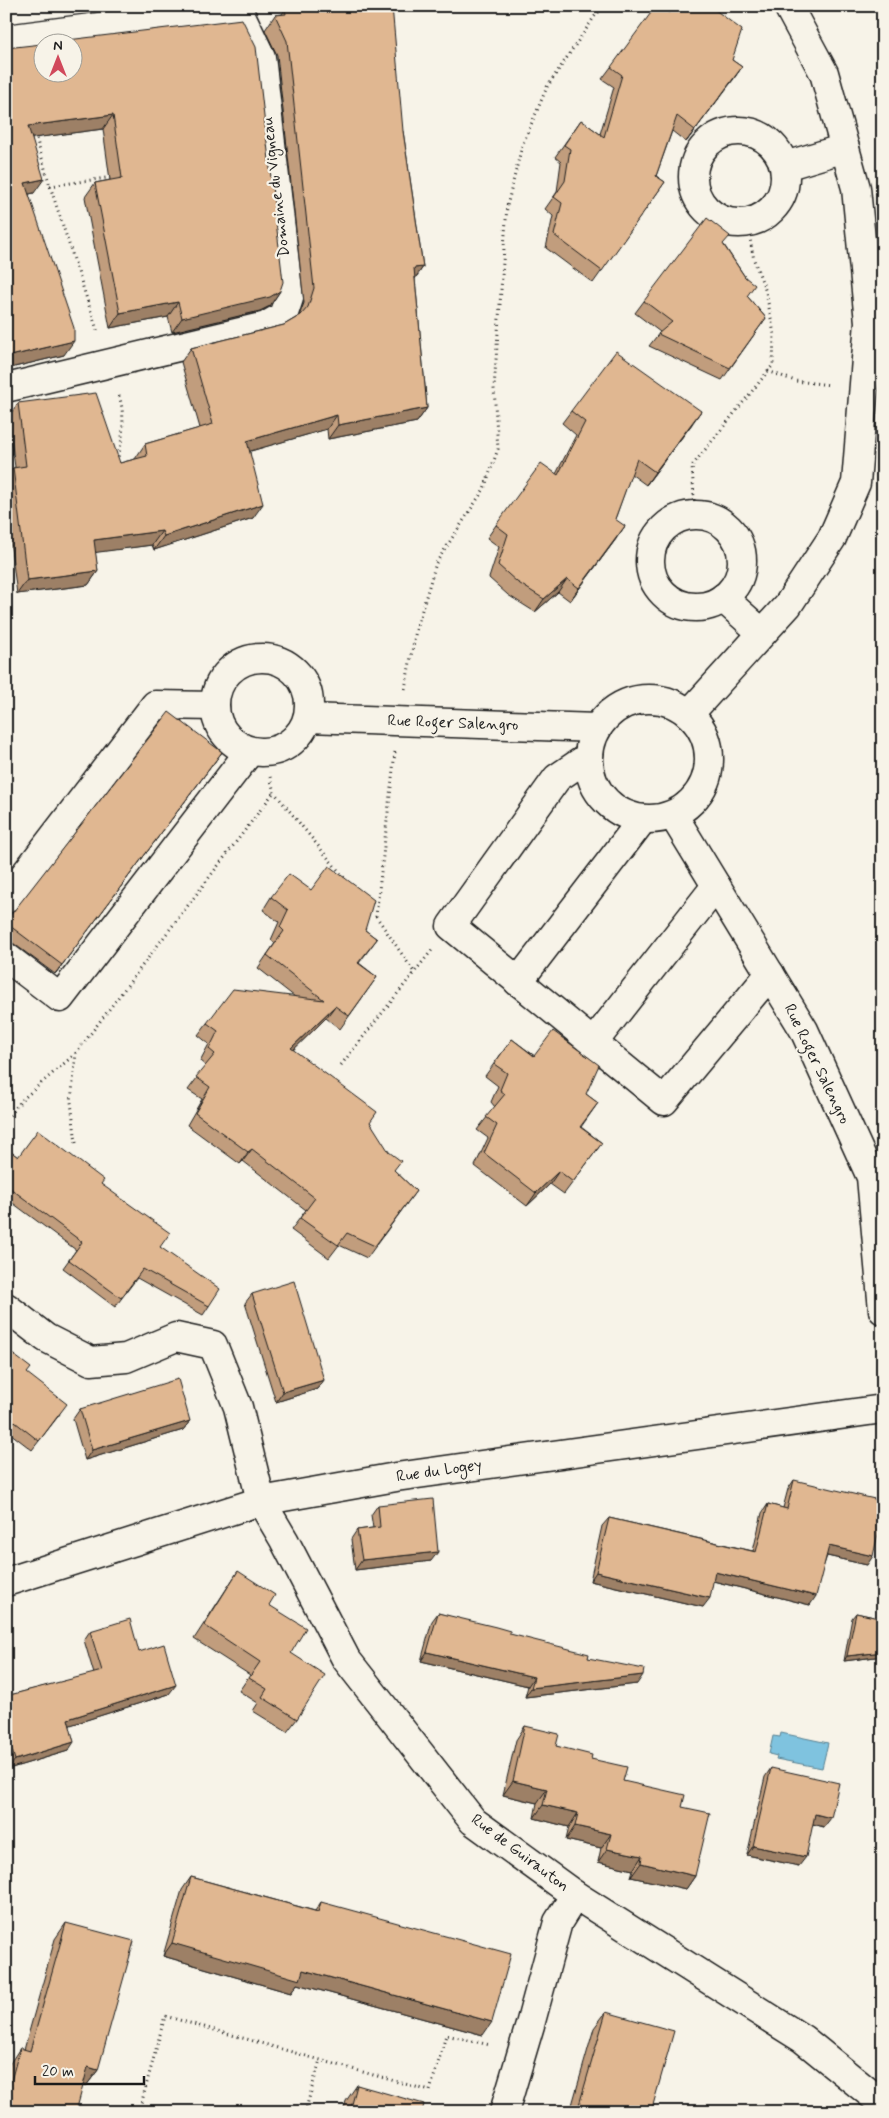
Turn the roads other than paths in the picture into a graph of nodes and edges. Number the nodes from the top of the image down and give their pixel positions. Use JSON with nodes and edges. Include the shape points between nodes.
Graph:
{"nodes":[{"id":1,"x":788,"y":6,"type":"edge"},
{"id":2,"x":6,"y":39,"type":"edge"},
{"id":3,"x":845,"y":148,"type":"junction"},
{"id":4,"x":784,"y":166,"type":"junction"},
{"id":5,"x":6,"y":388,"type":"edge"},
{"id":6,"x":722,"y":598,"type":"junction"},
{"id":7,"x":762,"y":633,"type":"junction"},
{"id":8,"x":215,"y":706,"type":"junction"},
{"id":9,"x":689,"y":714,"type":"junction"},
{"id":10,"x":308,"y":718,"type":"junction"},
{"id":11,"x":597,"y":728,"type":"junction"},
{"id":12,"x":257,"y":751,"type":"junction"},
{"id":13,"x":588,"y":757,"type":"junction"},
{"id":14,"x":673,"y":815,"type":"junction"},
{"id":15,"x":643,"y":820,"type":"junction"},
{"id":16,"x":716,"y":886,"type":"junction"},
{"id":17,"x":6,"y":899,"type":"edge"},
{"id":18,"x":6,"y":957,"type":"edge"},
{"id":19,"x":770,"y":974,"type":"junction"},
{"id":20,"x":518,"y":982,"type":"junction"},
{"id":21,"x":593,"y":1043,"type":"junction"},
{"id":22,"x":6,"y":1307,"type":"edge"},
{"id":23,"x":883,"y":1310,"type":"edge"},
{"id":24,"x":883,"y":1408,"type":"edge"},
{"id":25,"x":261,"y":1501,"type":"junction"},
{"id":26,"x":6,"y":1582,"type":"edge"},
{"id":27,"x":575,"y":1895,"type":"junction"},
{"id":28,"x":883,"y":2104,"type":"edge"},
{"id":29,"x":504,"y":2112,"type":"edge"}],
"edges":[{"from":1,"to":3,"type":"street","via":[[824,73]]},
{"from":2,"to":5,"type":"street","name":"Domaine du Vigneau","via":[[238,9],[261,57],[289,298],[283,316],[266,326]]},
{"from":3,"to":4,"type":"street"},
{"from":3,"to":7,"type":"street","via":[[856,188],[869,322],[856,483],[832,538],[788,605]]},
{"from":4,"to":4,"type":"street","via":[[768,141],[739,131],[711,141],[701,152],[693,181],[705,208],[717,218],[731,223],[747,223],[773,209],[782,196]]},
{"from":6,"to":6,"type":"street","via":[[703,607],[687,606],[662,592],[653,579],[649,564],[657,536],[667,525],[696,515],[710,517],[724,524],[734,536],[741,550],[742,565],[738,580]]},
{"from":6,"to":7,"type":"street"},
{"from":7,"to":9,"type":"street"},
{"from":8,"to":10,"type":"street","via":[[217,691],[225,676],[237,665],[252,659],[268,658],[297,672],[306,686],[310,702]]},
{"from":8,"to":12,"type":"street","via":[[218,722],[225,734],[236,744]]},
{"from":8,"to":17,"type":"street","via":[[155,705]]},
{"from":9,"to":11,"type":"street","via":[[671,703],[650,698],[630,702],[611,712]]},
{"from":9,"to":14,"type":"street","via":[[702,729],[709,748],[709,769],[703,788],[690,804]]},
{"from":10,"to":11,"type":"street","name":"Rue Roger Salengro"},
{"from":10,"to":12,"type":"street","via":[[291,742],[278,749]]},
{"from":11,"to":13,"type":"street"},
{"from":12,"to":18,"type":"street","via":[[60,998]]},
{"from":13,"to":15,"type":"street","via":[[590,775],[598,792],[625,815]]},
{"from":13,"to":20,"type":"street","via":[[557,778],[451,926]]},
{"from":14,"to":15,"type":"street"},
{"from":14,"to":16,"type":"street","name":"Rue Roger Salengro"},
{"from":15,"to":20,"type":"street"},
{"from":16,"to":19,"type":"street","name":"Rue Roger Salengro"},
{"from":16,"to":21,"type":"street"},
{"from":19,"to":21,"type":"street","via":[[664,1101]]},
{"from":19,"to":23,"type":"street","name":"Rue Roger Salengro","via":[[804,1030],[870,1177]]},
{"from":20,"to":21,"type":"street"},
{"from":22,"to":25,"type":"street","name":"Rue de Guirauton","via":[[46,1338],[91,1361],[126,1358],[176,1337],[213,1345],[238,1407]]},
{"from":24,"to":25,"type":"street","name":"Rue du Logey","via":[[396,1477]]},
{"from":25,"to":26,"type":"street","name":"Rue du Logey"},
{"from":25,"to":27,"type":"street","name":"Rue de Guirauton","via":[[346,1659],[473,1821]]},
{"from":27,"to":28,"type":"street","name":"Rue de Guirauton","via":[[803,2039]]},
{"from":27,"to":29,"type":"street","via":[[558,1922]]}]}
